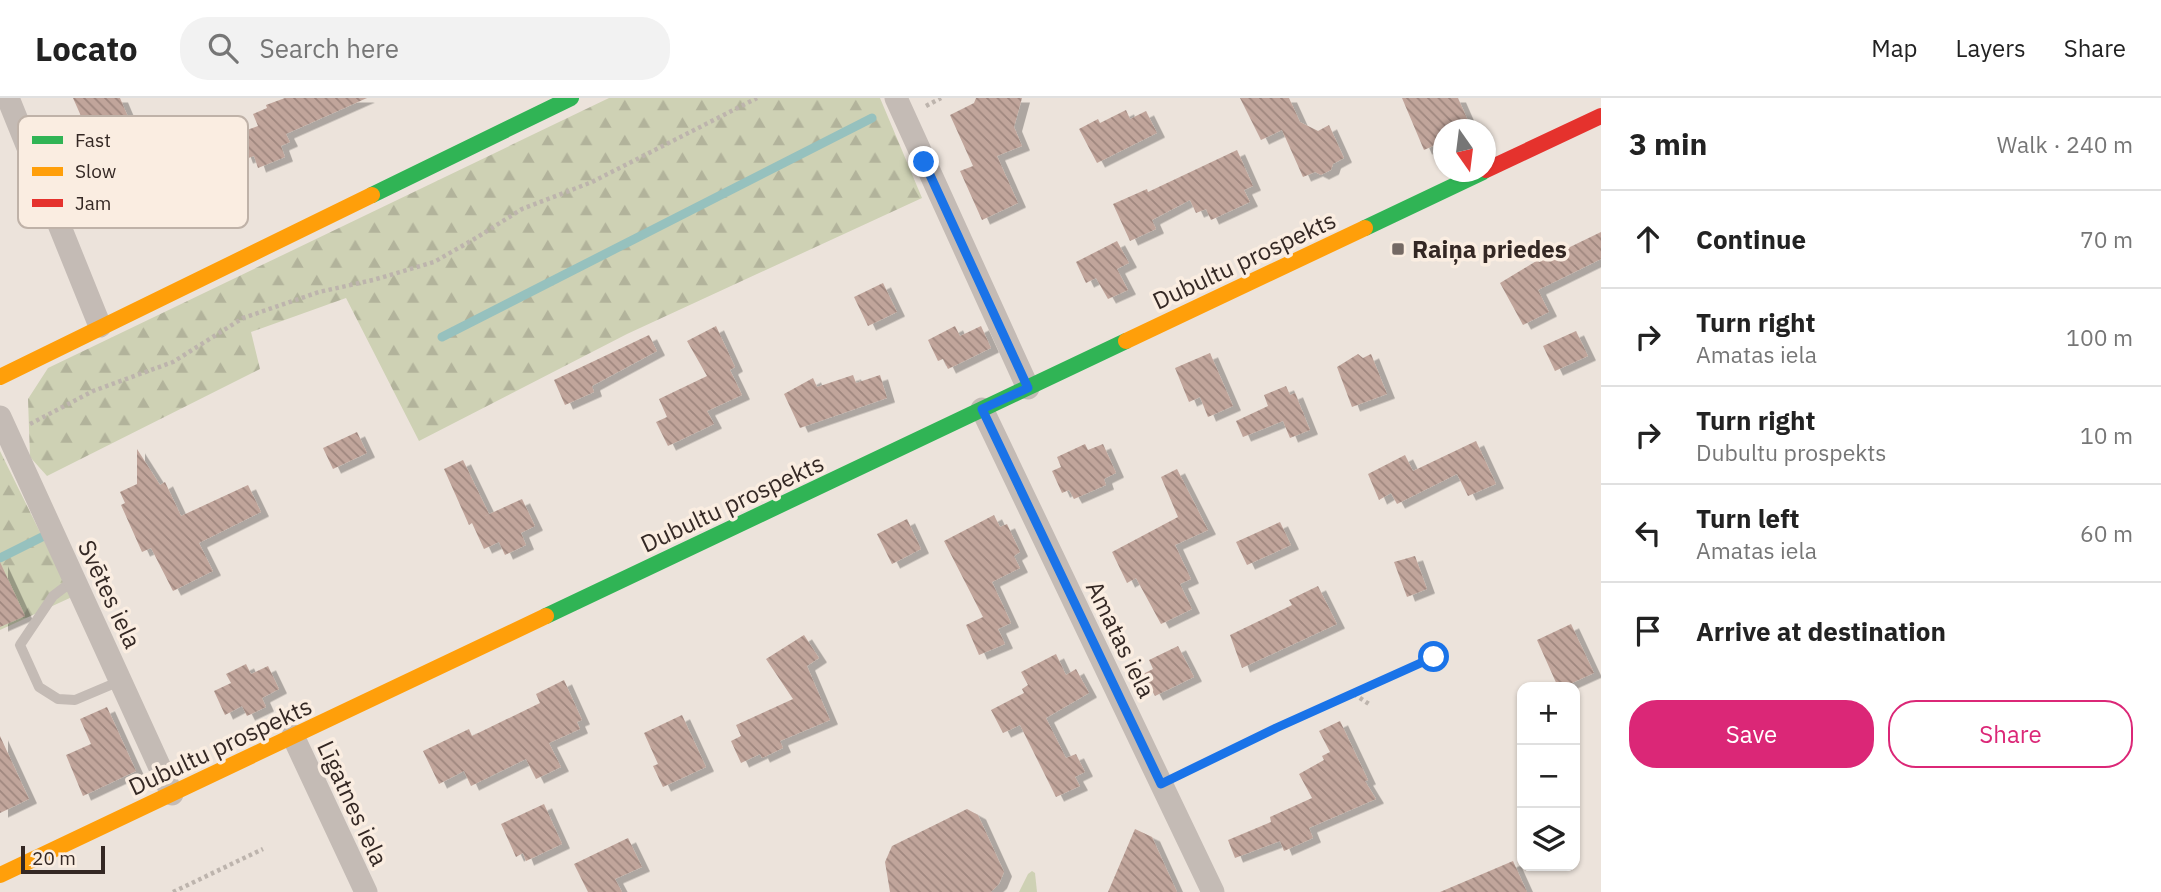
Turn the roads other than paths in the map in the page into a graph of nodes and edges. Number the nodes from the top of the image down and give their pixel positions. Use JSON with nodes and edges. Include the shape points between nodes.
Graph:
{"nodes":[{"id":1,"x":8,"y":98,"type":"edge"},
{"id":2,"x":571,"y":98,"type":"edge"},
{"id":3,"x":896,"y":98,"type":"edge"},
{"id":4,"x":544,"y":104,"type":"edge"},
{"id":5,"x":1601,"y":116,"type":"edge"},
{"id":6,"x":18,"y":123,"type":"edge"},
{"id":7,"x":1496,"y":165,"type":"edge"},
{"id":8,"x":1461,"y":182,"type":"edge"},
{"id":9,"x":60,"y":228,"type":"edge"},
{"id":10,"x":100,"y":326,"type":"junction"},
{"id":11,"x":0,"y":377,"type":"edge"},
{"id":12,"x":1028,"y":388,"type":"junction"},
{"id":13,"x":982,"y":409,"type":"junction"},
{"id":14,"x":4,"y":427,"type":"edge"},
{"id":15,"x":74,"y":580,"type":"junction"},
{"id":16,"x":120,"y":681,"type":"junction"},
{"id":17,"x":293,"y":736,"type":"junction"},
{"id":18,"x":172,"y":794,"type":"junction"},
{"id":19,"x":0,"y":875,"type":"edge"},
{"id":20,"x":366,"y":892,"type":"edge"},
{"id":21,"x":1213,"y":892,"type":"edge"}],
"edges":[{"from":1,"to":6,"type":"street"},
{"from":2,"to":4,"type":"main road"},
{"from":3,"to":12,"type":"street"},
{"from":4,"to":10,"type":"main road"},
{"from":5,"to":7,"type":"main road","name":"Dubultu prospekts"},
{"from":8,"to":12,"type":"main road","name":"Dubultu prospekts"},
{"from":9,"to":10,"type":"street"},
{"from":10,"to":11,"type":"main road"},
{"from":12,"to":13,"type":"main road","name":"Dubultu prospekts"},
{"from":13,"to":17,"type":"main road","name":"Dubultu prospekts"},
{"from":13,"to":21,"type":"street","name":"Amatas iela"},
{"from":14,"to":15,"type":"street","name":"Svētes iela"},
{"from":15,"to":16,"type":"street","name":"Svētes iela"},
{"from":15,"to":16,"type":"lane","via":[[54,596],[20,645],[39,687],[58,699],[75,700]]},
{"from":16,"to":18,"type":"street","name":"Svētes iela"},
{"from":17,"to":18,"type":"main road","name":"Dubultu prospekts"},
{"from":17,"to":20,"type":"street","name":"Līgatnes iela"},
{"from":18,"to":19,"type":"main road","name":"Dubultu prospekts"}]}
